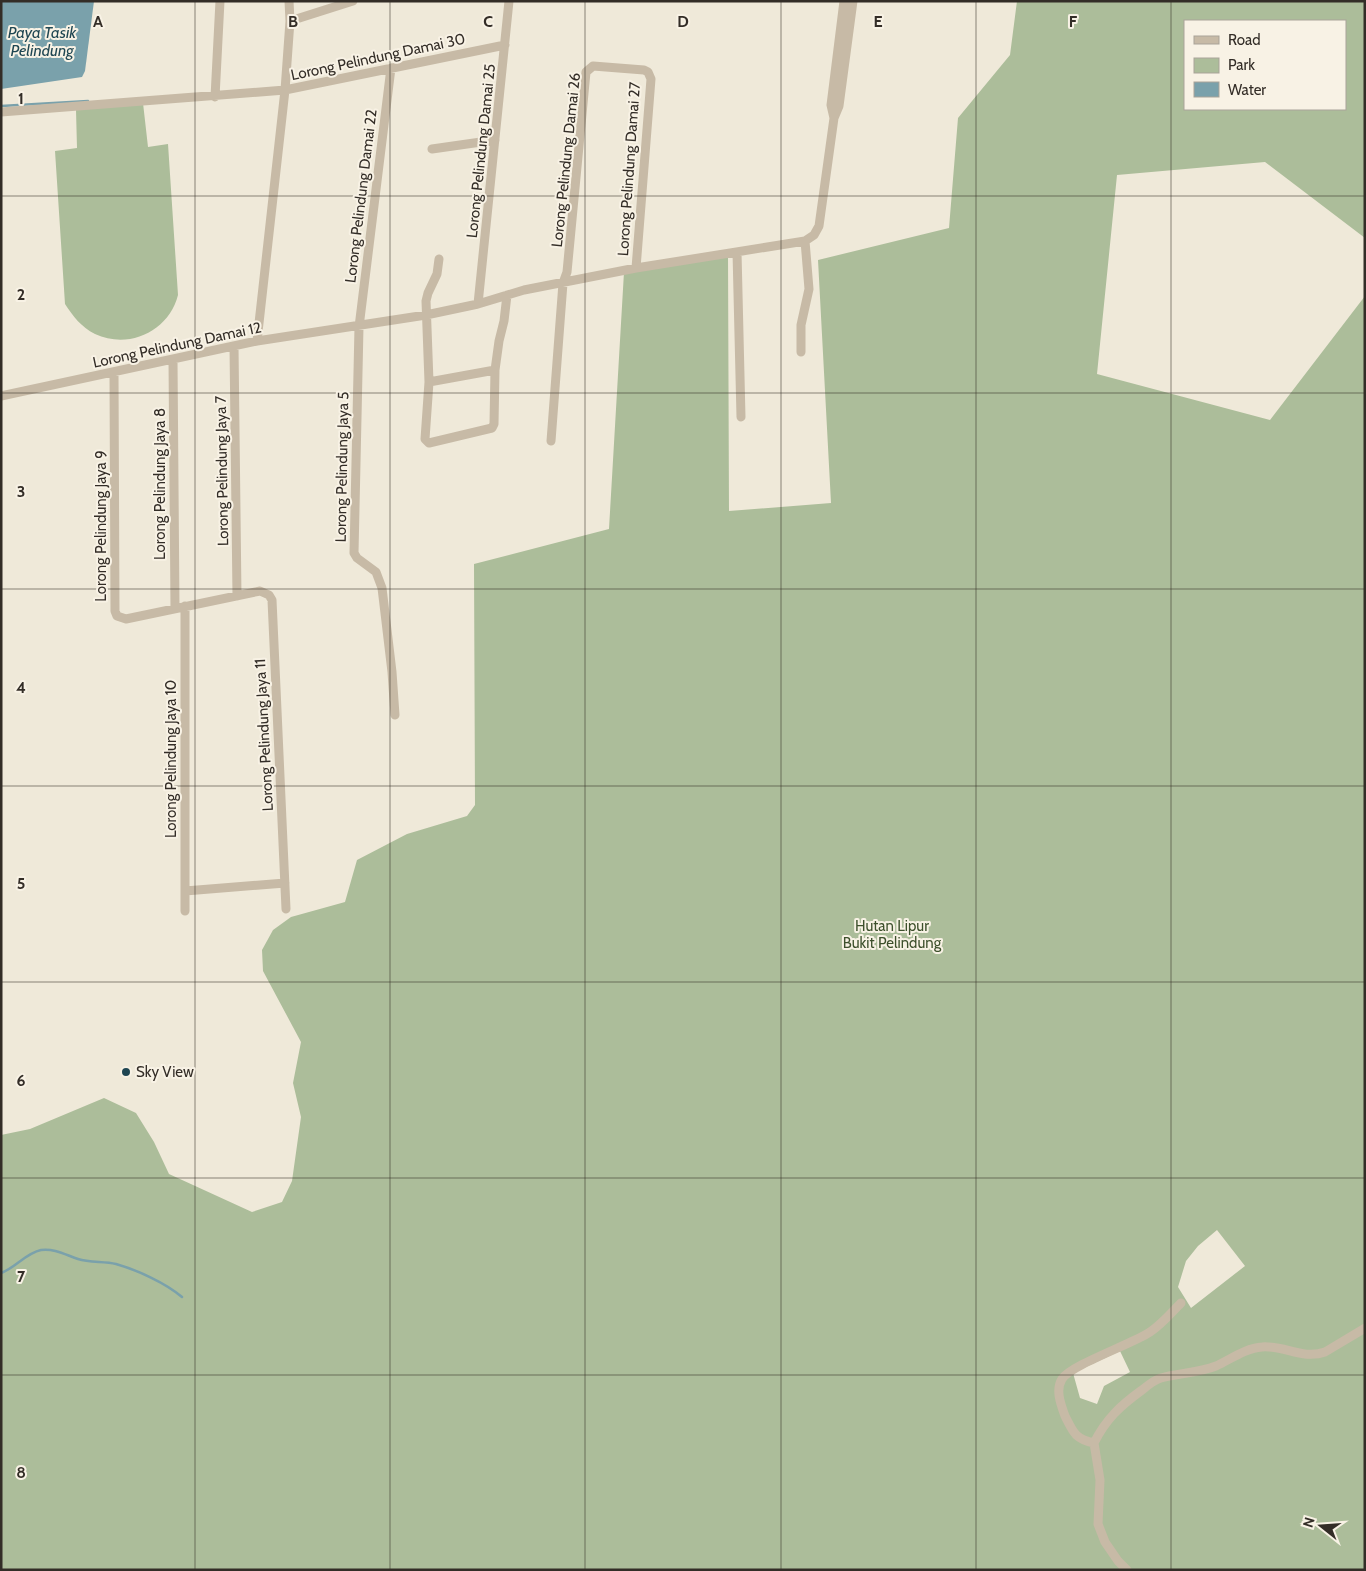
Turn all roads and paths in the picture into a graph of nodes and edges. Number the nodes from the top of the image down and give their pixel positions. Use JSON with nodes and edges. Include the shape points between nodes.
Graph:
{"nodes":[{"id":1,"x":220,"y":1,"type":"edge"},
{"id":2,"x":288,"y":1,"type":"edge"},
{"id":3,"x":353,"y":1,"type":"edge"},
{"id":4,"x":509,"y":1,"type":"edge"},
{"id":5,"x":844,"y":1,"type":"edge"},
{"id":6,"x":854,"y":1,"type":"edge"},
{"id":7,"x":290,"y":21,"type":"junction"},
{"id":8,"x":505,"y":45,"type":"junction"},
{"id":9,"x":392,"y":68,"type":"junction"},
{"id":10,"x":648,"y":72,"type":"joint"},
{"id":11,"x":285,"y":90,"type":"junction"},
{"id":12,"x":215,"y":97,"type":"junction"},
{"id":13,"x":1,"y":112,"type":"edge"},
{"id":14,"x":834,"y":118,"type":"junction"},
{"id":15,"x":496,"y":140,"type":"junction"},
{"id":16,"x":432,"y":149,"type":"dead end"},
{"id":17,"x":805,"y":241,"type":"junction"},
{"id":18,"x":738,"y":252,"type":"junction"},
{"id":19,"x":439,"y":259,"type":"dead end"},
{"id":20,"x":636,"y":268,"type":"junction"},
{"id":21,"x":563,"y":283,"type":"junction"},
{"id":22,"x":507,"y":295,"type":"junction"},
{"id":23,"x":478,"y":304,"type":"junction"},
{"id":24,"x":426,"y":316,"type":"junction"},
{"id":25,"x":359,"y":327,"type":"junction"},
{"id":26,"x":257,"y":342,"type":"junction"},
{"id":27,"x":234,"y":346,"type":"junction"},
{"id":28,"x":801,"y":352,"type":"dead end"},
{"id":29,"x":173,"y":360,"type":"junction"},
{"id":30,"x":495,"y":370,"type":"junction"},
{"id":31,"x":114,"y":372,"type":"junction"},
{"id":32,"x":429,"y":382,"type":"junction"},
{"id":33,"x":1,"y":396,"type":"edge"},
{"id":34,"x":741,"y":417,"type":"dead end"},
{"id":35,"x":551,"y":441,"type":"dead end"},
{"id":36,"x":237,"y":596,"type":"junction"},
{"id":37,"x":185,"y":606,"type":"junction"},
{"id":38,"x":175,"y":608,"type":"junction"},
{"id":39,"x":395,"y":714,"type":"dead end"},
{"id":40,"x":285,"y":883,"type":"junction"},
{"id":41,"x":185,"y":891,"type":"junction"},
{"id":42,"x":286,"y":909,"type":"dead end"},
{"id":43,"x":185,"y":912,"type":"dead end"},
{"id":44,"x":1181,"y":1303,"type":"dead end"},
{"id":45,"x":1365,"y":1328,"type":"edge"},
{"id":46,"x":1094,"y":1443,"type":"junction"},
{"id":47,"x":1127,"y":1570,"type":"edge"}],
"edges":[{"from":1,"to":12,"type":"street"},
{"from":2,"to":7,"type":"street"},
{"from":3,"to":7,"type":"street"},
{"from":4,"to":8,"type":"street","name":"Lorong Pelindung Damai 25"},
{"from":5,"to":14,"type":"street","via":[[831,105]]},
{"from":6,"to":14,"type":"street","via":[[840,106]]},
{"from":7,"to":11,"type":"street"},
{"from":8,"to":9,"type":"street","name":"Lorong Pelindung Damai 30"},
{"from":8,"to":15,"type":"street","name":"Lorong Pelindung Damai 25"},
{"from":9,"to":11,"type":"street","name":"Lorong Pelindung Damai 30"},
{"from":9,"to":25,"type":"street","name":"Lorong Pelindung Damai 22"},
{"from":10,"to":20,"type":"street","name":"Lorong Pelindung Damai 27","via":[[651,79]]},
{"from":10,"to":21,"type":"street","name":"Lorong Pelindung Damai 26","via":[[593,66],[588,69],[567,272]]},
{"from":11,"to":12,"type":"street","name":"Lorong Pelindung Damai 30"},
{"from":11,"to":26,"type":"street"},
{"from":12,"to":13,"type":"street","name":"Lorong Pelindung Damai 30"},
{"from":14,"to":17,"type":"street","via":[[819,226]]},
{"from":15,"to":16,"type":"street"},
{"from":15,"to":23,"type":"street","name":"Lorong Pelindung Damai 25"},
{"from":17,"to":18,"type":"street","name":"Lorong Pelindung Damai 12"},
{"from":17,"to":28,"type":"street","via":[[809,289],[801,325]]},
{"from":18,"to":20,"type":"street","name":"Lorong Pelindung Damai 12"},
{"from":18,"to":34,"type":"street"},
{"from":19,"to":24,"type":"street","via":[[438,274],[427,297]]},
{"from":20,"to":21,"type":"street","name":"Lorong Pelindung Damai 12"},
{"from":21,"to":22,"type":"street","name":"Lorong Pelindung Damai 12"},
{"from":21,"to":35,"type":"street"},
{"from":22,"to":23,"type":"street","name":"Lorong Pelindung Damai 12"},
{"from":22,"to":30,"type":"street"},
{"from":23,"to":24,"type":"street","name":"Lorong Pelindung Damai 12"},
{"from":24,"to":25,"type":"street","name":"Lorong Pelindung Damai 12"},
{"from":24,"to":32,"type":"street"},
{"from":25,"to":26,"type":"street","name":"Lorong Pelindung Damai 12"},
{"from":25,"to":39,"type":"street","name":"Lorong Pelindung Jaya 5","via":[[354,553],[376,572],[382,588]]},
{"from":26,"to":27,"type":"street","name":"Lorong Pelindung Damai 12"},
{"from":27,"to":29,"type":"street","name":"Lorong Pelindung Damai 12"},
{"from":27,"to":36,"type":"street","name":"Lorong Pelindung Jaya 7"},
{"from":29,"to":31,"type":"street","name":"Lorong Pelindung Damai 12"},
{"from":29,"to":38,"type":"street","name":"Lorong Pelindung Jaya 8"},
{"from":30,"to":32,"type":"street"},
{"from":30,"to":32,"type":"street","via":[[492,428],[433,443],[425,439]]},
{"from":31,"to":33,"type":"street","name":"Lorong Pelindung Damai 12"},
{"from":31,"to":38,"type":"street","name":"Lorong Pelindung Jaya 9","via":[[117,616],[126,619]]},
{"from":36,"to":37,"type":"street","name":"Lorong Pelindung Jaya 9"},
{"from":36,"to":40,"type":"street","name":"Lorong Pelindung Jaya 11","via":[[260,591],[272,600]]},
{"from":37,"to":38,"type":"street","name":"Lorong Pelindung Jaya 9"},
{"from":37,"to":41,"type":"street","name":"Lorong Pelindung Jaya 10"},
{"from":40,"to":41,"type":"street"},
{"from":40,"to":42,"type":"street","name":"Lorong Pelindung Jaya 11"},
{"from":41,"to":43,"type":"street","name":"Lorong Pelindung Jaya 10"},
{"from":44,"to":46,"type":"street","via":[[1149,1332],[1073,1369],[1062,1378],[1058,1390],[1062,1409],[1074,1434]]},
{"from":45,"to":46,"type":"street","via":[[1325,1352],[1311,1356],[1272,1346],[1254,1348],[1216,1366],[1160,1379],[1110,1417]]},
{"from":46,"to":47,"type":"street","via":[[1100,1480],[1098,1524],[1105,1542]]}]}
